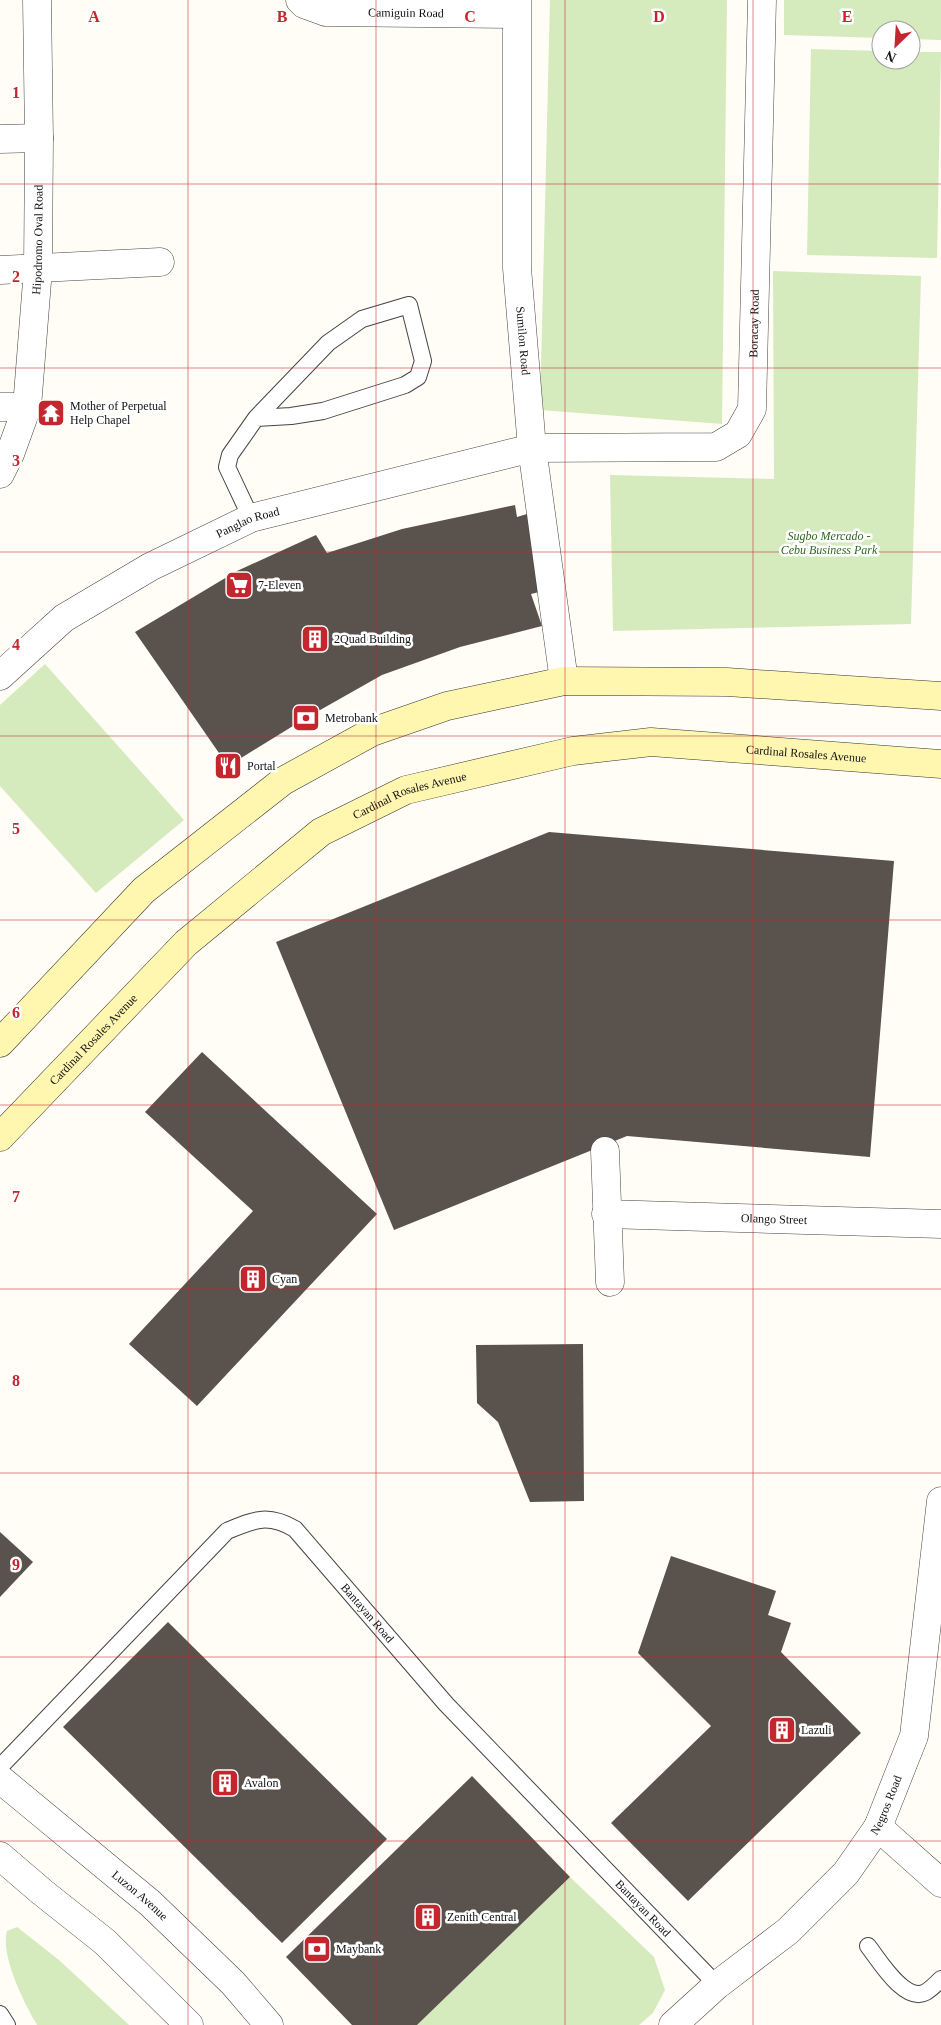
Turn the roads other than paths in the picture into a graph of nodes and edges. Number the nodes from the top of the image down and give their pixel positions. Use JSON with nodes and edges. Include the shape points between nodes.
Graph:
{"nodes":[{"id":1,"x":36,"y":0,"type":"edge"},
{"id":2,"x":300,"y":0,"type":"edge"},
{"id":3,"x":762,"y":0,"type":"edge"},
{"id":4,"x":516,"y":7,"type":"edge"},
{"id":5,"x":39,"y":138,"type":"junction"},
{"id":6,"x":0,"y":139,"type":"edge"},
{"id":7,"x":160,"y":262,"type":"dead end"},
{"id":8,"x":38,"y":269,"type":"junction"},
{"id":9,"x":0,"y":270,"type":"edge"},
{"id":10,"x":0,"y":407,"type":"edge"},
{"id":11,"x":27,"y":407,"type":"junction"},
{"id":12,"x":256,"y":418,"type":"junction"},
{"id":13,"x":532,"y":448,"type":"junction"},
{"id":14,"x":0,"y":474,"type":"edge"},
{"id":15,"x":251,"y":518,"type":"junction"},
{"id":16,"x":0,"y":676,"type":"edge"},
{"id":17,"x":564,"y":681,"type":"junction"},
{"id":18,"x":941,"y":696,"type":"edge"},
{"id":19,"x":941,"y":764,"type":"edge"},
{"id":20,"x":0,"y":1043,"type":"edge"},
{"id":21,"x":0,"y":1137,"type":"edge"},
{"id":22,"x":604,"y":1151,"type":"dead end"},
{"id":23,"x":606,"y":1214,"type":"junction"},
{"id":24,"x":941,"y":1224,"type":"edge"},
{"id":25,"x":610,"y":1282,"type":"dead end"},
{"id":26,"x":941,"y":1501,"type":"edge"},
{"id":27,"x":0,"y":1767,"type":"edge"},
{"id":28,"x":0,"y":1779,"type":"edge"},
{"id":29,"x":878,"y":1827,"type":"junction"},
{"id":30,"x":0,"y":1856,"type":"edge"},
{"id":31,"x":941,"y":1882,"type":"edge"},
{"id":32,"x":868,"y":1946,"type":"dead end"},
{"id":33,"x":941,"y":1980,"type":"edge"},
{"id":34,"x":717,"y":1984,"type":"junction"},
{"id":35,"x":0,"y":2014,"type":"edge"},
{"id":36,"x":7,"y":2025,"type":"edge"},
{"id":37,"x":189,"y":2025,"type":"edge"},
{"id":38,"x":269,"y":2025,"type":"edge"},
{"id":39,"x":673,"y":2025,"type":"edge"}],
"edges":[{"from":1,"to":5,"type":"street","name":"Hipodromo Oval Road"},
{"from":2,"to":4,"type":"street","name":"Camiguin Road","via":[[326,12]]},
{"from":3,"to":13,"type":"street","name":"Boracay Road","via":[[752,409],[738,434],[716,447]]},
{"from":4,"to":13,"type":"street","name":"Sumilon Road","via":[[517,268]]},
{"from":5,"to":6,"type":"street"},
{"from":5,"to":8,"type":"street","name":"Hipodromo Oval Road"},
{"from":7,"to":8,"type":"street"},
{"from":8,"to":9,"type":"street"},
{"from":8,"to":11,"type":"street","name":"Hipodromo Oval Road"},
{"from":10,"to":11,"type":"street"},
{"from":11,"to":14,"type":"street","name":"Hipodromo Oval Road"},
{"from":12,"to":12,"type":"lane","via":[[328,343],[362,319],[408,305],[423,361],[418,377],[405,385],[323,411]]},
{"from":12,"to":15,"type":"lane","via":[[230,455],[227,467]]},
{"from":13,"to":15,"type":"street","name":"Panglao Road"},
{"from":13,"to":17,"type":"street","name":"Sumilon Road"},
{"from":15,"to":16,"type":"street","name":"Panglao Road","via":[[150,567],[64,618]]},
{"from":17,"to":18,"type":"main road","via":[[727,682]]},
{"from":17,"to":20,"type":"main road","via":[[447,706],[372,732],[282,781],[144,890]]},
{"from":19,"to":21,"type":"main road","name":"Cardinal Rosales Avenue","via":[[651,742],[573,751],[406,790],[321,832],[186,943]]},
{"from":22,"to":23,"type":"street"},
{"from":23,"to":24,"type":"street","name":"Olango Street"},
{"from":23,"to":25,"type":"street"},
{"from":26,"to":29,"type":"street","name":"Negros Road","via":[[914,1736]]},
{"from":27,"to":34,"type":"lane","name":"Bantayan Road","via":[[227,1531],[266,1518],[282,1521],[295,1529],[446,1704]]},
{"from":28,"to":38,"type":"street","name":"Luzon Avenue","via":[[150,1903],[233,1983]]},
{"from":29,"to":31,"type":"street"},
{"from":29,"to":34,"type":"street","name":"Negros Road","via":[[846,1873],[788,1931]]},
{"from":30,"to":37,"type":"street","via":[[105,1942]]},
{"from":32,"to":33,"type":"lane","via":[[901,1988],[913,1994],[924,1993]]},
{"from":34,"to":39,"type":"street","name":"Negros Road"},
{"from":35,"to":36,"type":"lane"}]}
